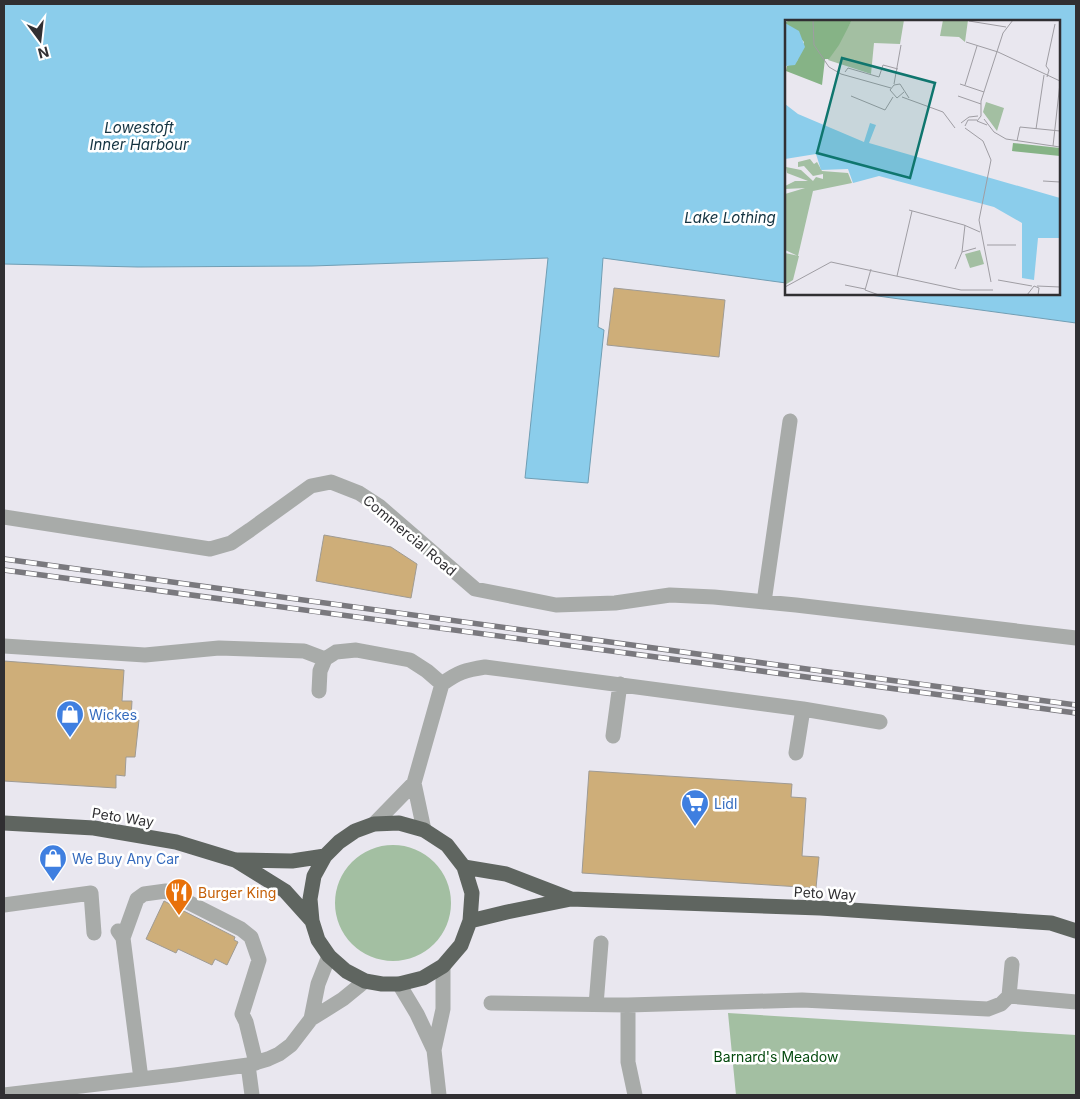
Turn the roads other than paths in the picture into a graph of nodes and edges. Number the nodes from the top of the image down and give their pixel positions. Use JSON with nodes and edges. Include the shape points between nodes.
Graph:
{"nodes":[{"id":1,"x":790,"y":421,"type":"dead end"},
{"id":2,"x":4,"y":517,"type":"edge"},
{"id":3,"x":764,"y":602,"type":"junction"},
{"id":4,"x":1076,"y":638,"type":"edge"},
{"id":5,"x":4,"y":646,"type":"edge"},
{"id":6,"x":325,"y":659,"type":"junction"},
{"id":7,"x":442,"y":684,"type":"junction"},
{"id":8,"x":620,"y":684,"type":"junction"},
{"id":9,"x":319,"y":691,"type":"dead end"},
{"id":10,"x":802,"y":709,"type":"junction"},
{"id":11,"x":880,"y":722,"type":"dead end"},
{"id":12,"x":613,"y":736,"type":"dead end"},
{"id":13,"x":796,"y":754,"type":"dead end"},
{"id":14,"x":414,"y":783,"type":"junction"},
{"id":15,"x":4,"y":823,"type":"edge"},
{"id":16,"x":374,"y":824,"type":"junction"},
{"id":17,"x":424,"y":830,"type":"junction"},
{"id":18,"x":325,"y":856,"type":"junction"},
{"id":19,"x":235,"y":860,"type":"junction"},
{"id":20,"x":464,"y":867,"type":"junction"},
{"id":21,"x":571,"y":899,"type":"junction"},
{"id":22,"x":4,"y":905,"type":"edge"},
{"id":23,"x":312,"y":921,"type":"junction"},
{"id":24,"x":470,"y":921,"type":"junction"},
{"id":25,"x":1076,"y":931,"type":"edge"},
{"id":26,"x":94,"y":932,"type":"dead end"},
{"id":27,"x":601,"y":943,"type":"dead end"},
{"id":28,"x":329,"y":956,"type":"junction"},
{"id":29,"x":1012,"y":964,"type":"dead end"},
{"id":30,"x":443,"y":966,"type":"junction"},
{"id":31,"x":365,"y":980,"type":"junction"},
{"id":32,"x":400,"y":984,"type":"junction"},
{"id":33,"x":1009,"y":996,"type":"junction"},
{"id":34,"x":491,"y":1002,"type":"dead end"},
{"id":35,"x":1076,"y":1002,"type":"edge"},
{"id":36,"x":598,"y":1005,"type":"junction"},
{"id":37,"x":628,"y":1005,"type":"junction"},
{"id":38,"x":312,"y":1020,"type":"junction"},
{"id":39,"x":434,"y":1050,"type":"junction"},
{"id":40,"x":252,"y":1064,"type":"junction"},
{"id":41,"x":141,"y":1079,"type":"junction"},
{"id":42,"x":4,"y":1095,"type":"edge"},
{"id":43,"x":252,"y":1095,"type":"edge"},
{"id":44,"x":439,"y":1095,"type":"edge"},
{"id":45,"x":636,"y":1095,"type":"edge"}],
"edges":[{"from":1,"to":3,"type":"street"},
{"from":2,"to":3,"type":"street","name":"Commercial Road","via":[[210,549],[231,542],[311,486],[331,482],[380,506],[475,589],[556,604],[615,603],[670,595]]},
{"from":3,"to":4,"type":"street","name":"Commercial Road"},
{"from":5,"to":6,"type":"street","via":[[145,655],[220,648],[304,651]]},
{"from":6,"to":7,"type":"street","via":[[336,652],[356,650],[410,660]]},
{"from":6,"to":9,"type":"street","via":[[320,671]]},
{"from":7,"to":8,"type":"street","via":[[466,670],[485,667]]},
{"from":7,"to":14,"type":"street"},
{"from":8,"to":10,"type":"street"},
{"from":8,"to":12,"type":"street"},
{"from":10,"to":11,"type":"street"},
{"from":10,"to":13,"type":"street"},
{"from":14,"to":16,"type":"street"},
{"from":14,"to":17,"type":"street"},
{"from":15,"to":19,"type":"highway","name":"Peto Way","via":[[94,828],[176,842]]},
{"from":16,"to":17,"type":"highway","via":[[400,823]]},
{"from":16,"to":18,"type":"highway","via":[[355,831]]},
{"from":17,"to":20,"type":"highway","via":[[447,845]]},
{"from":18,"to":19,"type":"highway","name":"Peto Way","via":[[292,862]]},
{"from":18,"to":23,"type":"highway","via":[[314,876],[310,898]]},
{"from":19,"to":23,"type":"highway","name":"Peto Way","via":[[285,891]]},
{"from":20,"to":21,"type":"highway","name":"Peto Way","via":[[506,874]]},
{"from":20,"to":24,"type":"highway","via":[[472,893]]},
{"from":21,"to":24,"type":"highway","name":"Peto Way"},
{"from":21,"to":25,"type":"highway","name":"Peto Way","via":[[820,908],[1051,923]]},
{"from":22,"to":26,"type":"street","via":[[90,893]]},
{"from":23,"to":28,"type":"highway","via":[[318,940]]},
{"from":24,"to":30,"type":"highway","via":[[461,945]]},
{"from":27,"to":36,"type":"street"},
{"from":28,"to":31,"type":"highway","via":[[346,971]]},
{"from":28,"to":38,"type":"street","via":[[318,984]]},
{"from":29,"to":33,"type":"street"},
{"from":30,"to":32,"type":"highway","via":[[423,978]]},
{"from":30,"to":39,"type":"street","via":[[443,1009]]},
{"from":31,"to":32,"type":"highway"},
{"from":31,"to":38,"type":"street"},
{"from":32,"to":39,"type":"street"},
{"from":33,"to":35,"type":"street"},
{"from":33,"to":37,"type":"street","via":[[1001,1004],[988,1009],[802,1000]]},
{"from":34,"to":36,"type":"street"},
{"from":36,"to":37,"type":"street"},
{"from":37,"to":45,"type":"street","via":[[628,1062]]},
{"from":38,"to":40,"type":"street","via":[[279,1054]]},
{"from":39,"to":44,"type":"street"},
{"from":40,"to":41,"type":"street"},
{"from":40,"to":41,"type":"street","via":[[242,1014],[259,960],[251,937],[166,891],[144,894],[137,899],[120,935]]},
{"from":40,"to":43,"type":"street"},
{"from":41,"to":42,"type":"street"}]}
